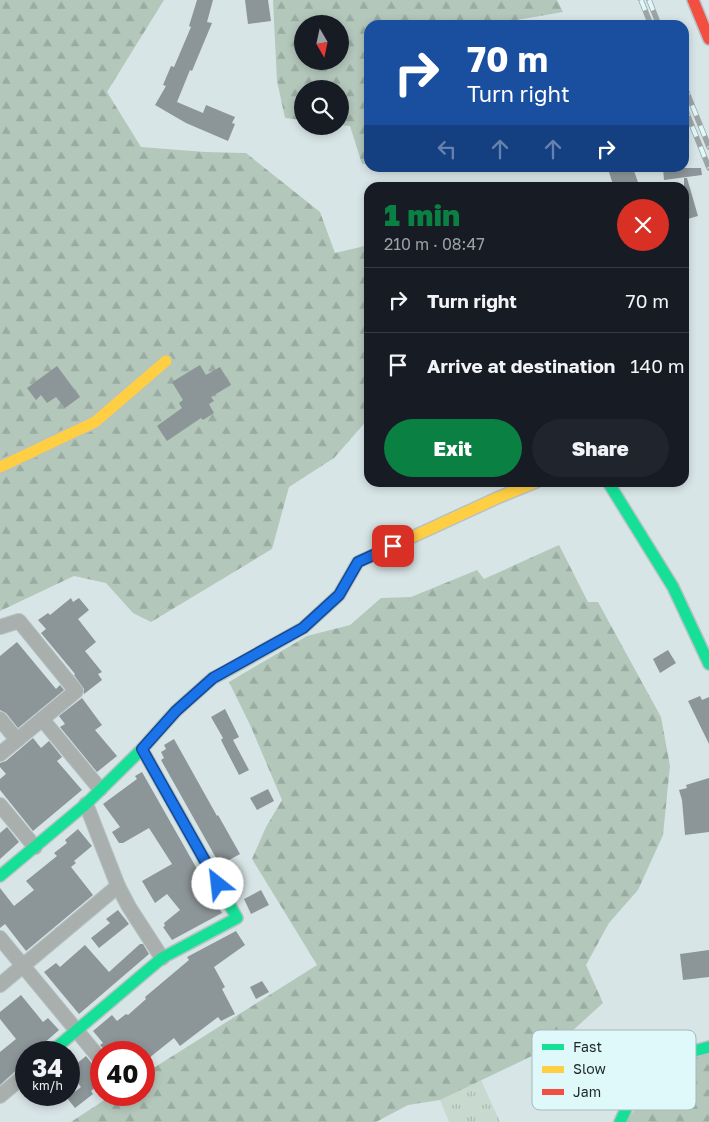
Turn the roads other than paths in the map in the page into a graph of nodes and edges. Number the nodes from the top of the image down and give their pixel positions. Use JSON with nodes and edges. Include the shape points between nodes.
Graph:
{"nodes":[{"id":1,"x":693,"y":0,"type":"edge"},
{"id":2,"x":709,"y":39,"type":"edge"},
{"id":3,"x":166,"y":361,"type":"dead end"},
{"id":4,"x":0,"y":467,"type":"edge"},
{"id":5,"x":524,"y":487,"type":"edge"},
{"id":6,"x":611,"y":487,"type":"edge"},
{"id":7,"x":0,"y":628,"type":"edge"},
{"id":8,"x":709,"y":664,"type":"edge"},
{"id":9,"x":0,"y":719,"type":"edge"},
{"id":10,"x":42,"y":719,"type":"junction"},
{"id":11,"x":17,"y":740,"type":"junction"},
{"id":12,"x":142,"y":749,"type":"junction"},
{"id":13,"x":0,"y":754,"type":"edge"},
{"id":14,"x":100,"y":788,"type":"junction"},
{"id":15,"x":86,"y":804,"type":"junction"},
{"id":16,"x":0,"y":805,"type":"edge"},
{"id":17,"x":35,"y":847,"type":"junction"},
{"id":18,"x":0,"y":876,"type":"edge"},
{"id":19,"x":118,"y":886,"type":"junction"},
{"id":20,"x":0,"y":938,"type":"edge"},
{"id":21,"x":162,"y":958,"type":"junction"},
{"id":22,"x":23,"y":966,"type":"junction"},
{"id":23,"x":0,"y":985,"type":"edge"},
{"id":24,"x":77,"y":1031,"type":"junction"},
{"id":25,"x":65,"y":1041,"type":"edge"},
{"id":26,"x":90,"y":1047,"type":"edge"},
{"id":27,"x":709,"y":1047,"type":"edge"},
{"id":28,"x":696,"y":1050,"type":"edge"},
{"id":29,"x":15,"y":1083,"type":"edge"},
{"id":30,"x":0,"y":1096,"type":"edge"},
{"id":31,"x":626,"y":1110,"type":"edge"},
{"id":32,"x":620,"y":1122,"type":"edge"}],
"edges":[{"from":1,"to":2,"type":"main road"},
{"from":3,"to":4,"type":"main road","via":[[95,422]]},
{"from":5,"to":12,"type":"main road","via":[[358,562],[339,595],[303,628],[213,678],[176,711]]},
{"from":6,"to":8,"type":"main road","via":[[673,587]]},
{"from":7,"to":10,"type":"street","via":[[19,621],[76,691]]},
{"from":9,"to":11,"type":"street"},
{"from":10,"to":11,"type":"street"},
{"from":10,"to":14,"type":"street"},
{"from":11,"to":13,"type":"street"},
{"from":12,"to":14,"type":"main road"},
{"from":12,"to":21,"type":"main road","via":[[237,918]]},
{"from":14,"to":15,"type":"main road"},
{"from":15,"to":17,"type":"main road"},
{"from":15,"to":19,"type":"street"},
{"from":16,"to":17,"type":"street"},
{"from":17,"to":18,"type":"main road"},
{"from":19,"to":21,"type":"street"},
{"from":19,"to":22,"type":"street"},
{"from":20,"to":22,"type":"street"},
{"from":21,"to":24,"type":"main road"},
{"from":22,"to":23,"type":"street"},
{"from":22,"to":24,"type":"street"},
{"from":24,"to":25,"type":"main road"},
{"from":24,"to":26,"type":"street"},
{"from":27,"to":28,"type":"main road"},
{"from":29,"to":30,"type":"street"},
{"from":31,"to":32,"type":"main road"}]}
